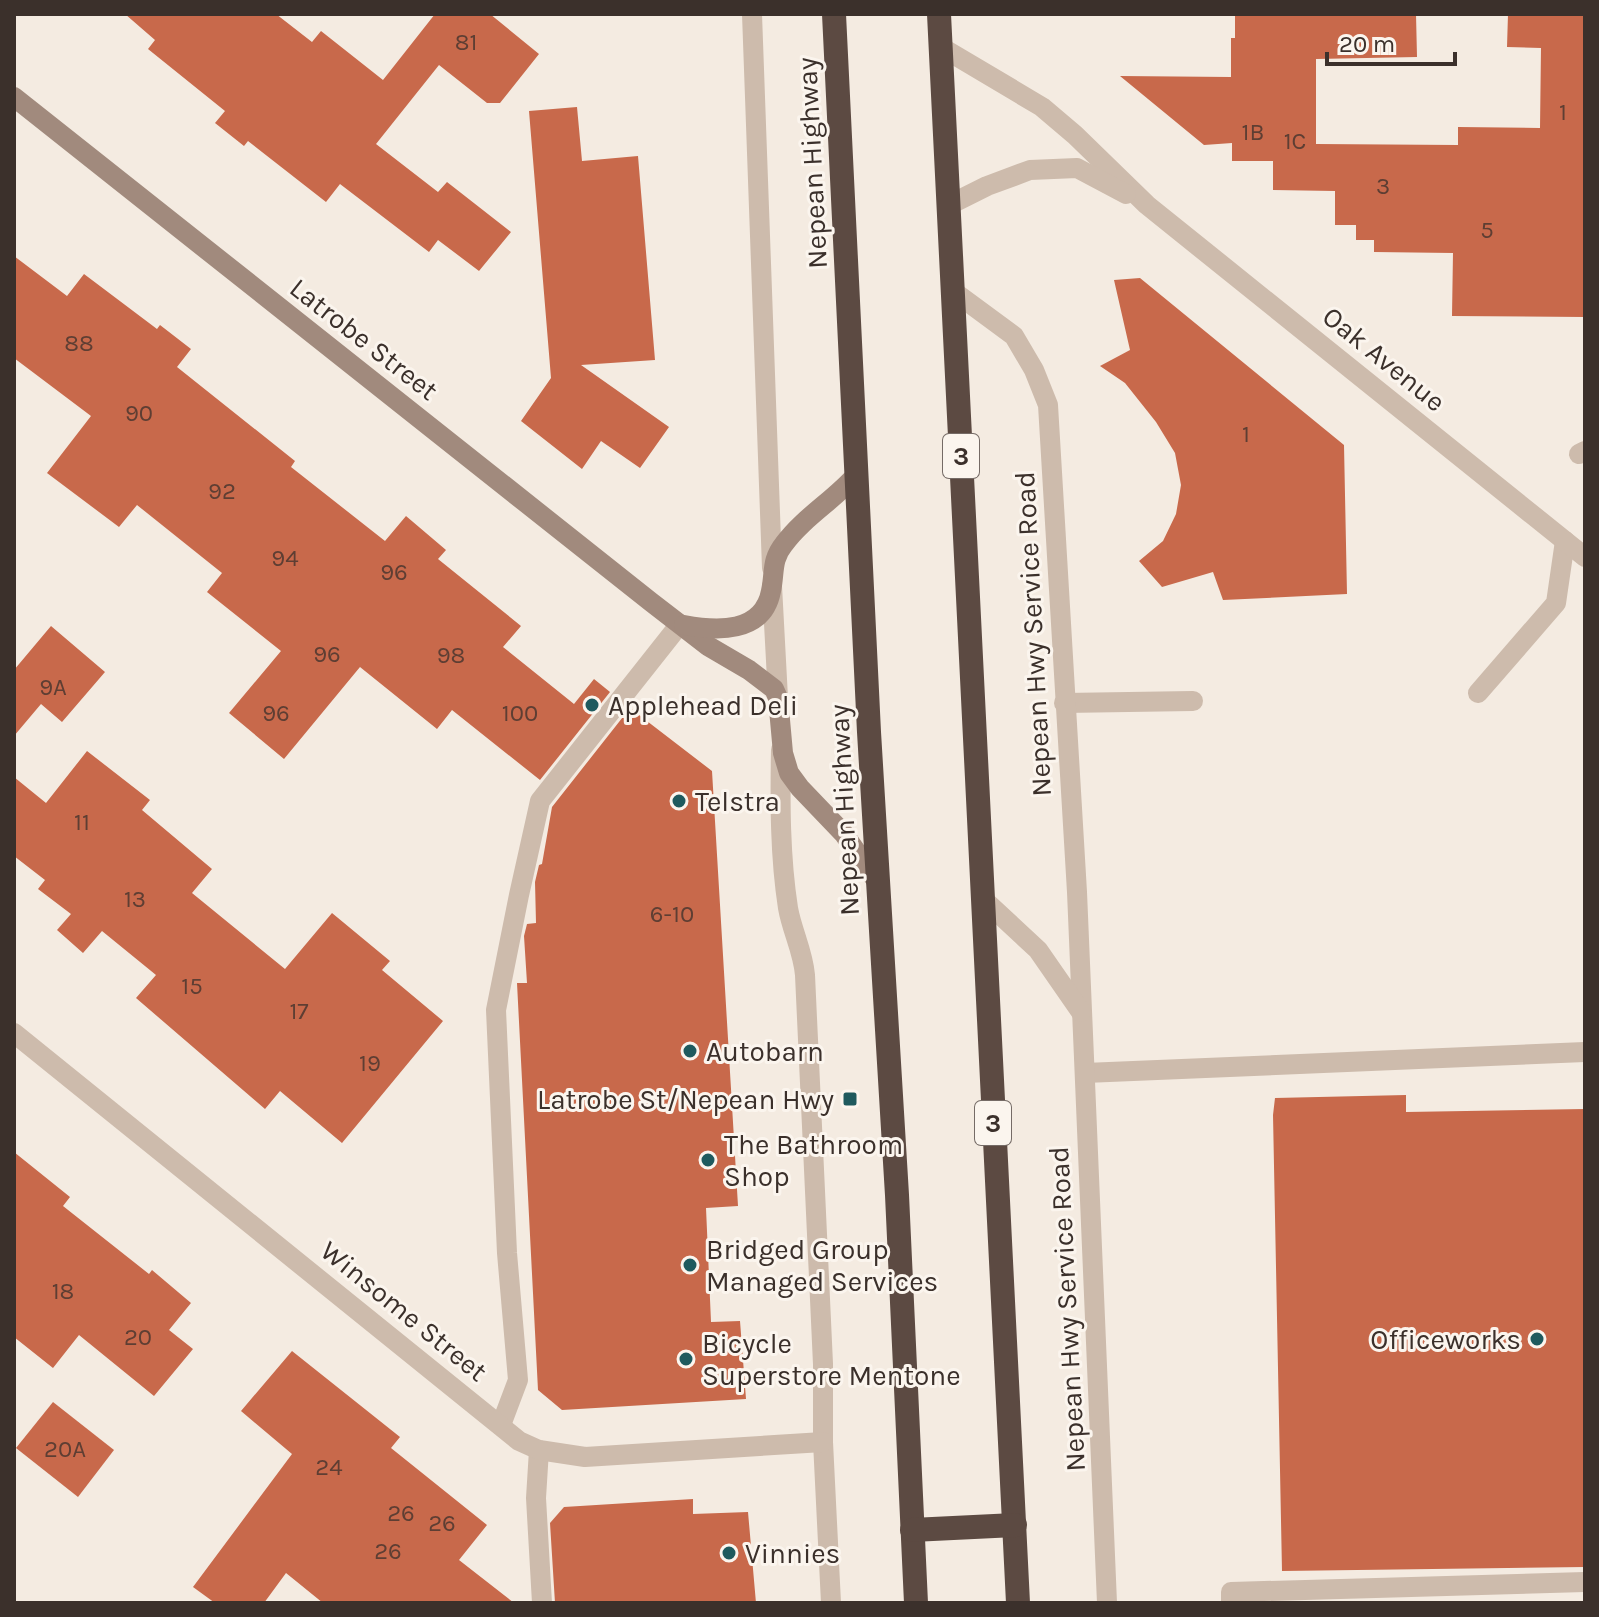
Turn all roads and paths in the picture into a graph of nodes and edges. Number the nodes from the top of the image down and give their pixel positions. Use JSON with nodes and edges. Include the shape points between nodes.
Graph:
{"nodes":[{"id":1,"x":752,"y":14,"type":"edge"},
{"id":2,"x":834,"y":14,"type":"edge"},
{"id":3,"x":939,"y":14,"type":"edge"},
{"id":4,"x":941,"y":47,"type":"junction"},
{"id":5,"x":14,"y":97,"type":"edge"},
{"id":6,"x":949,"y":205,"type":"junction"},
{"id":7,"x":1147,"y":205,"type":"junction"},
{"id":8,"x":953,"y":291,"type":"junction"},
{"id":9,"x":856,"y":475,"type":"junction"},
{"id":10,"x":1565,"y":541,"type":"junction"},
{"id":11,"x":1585,"y":557,"type":"edge"},
{"id":12,"x":772,"y":577,"type":"junction"},
{"id":13,"x":680,"y":624,"type":"junction"},
{"id":14,"x":1478,"y":693,"type":"dead end"},
{"id":15,"x":778,"y":698,"type":"junction"},
{"id":16,"x":1193,"y":701,"type":"dead end"},
{"id":17,"x":1064,"y":703,"type":"junction"},
{"id":18,"x":781,"y":743,"type":"junction"},
{"id":19,"x":878,"y":883,"type":"junction"},
{"id":20,"x":982,"y":898,"type":"junction"},
{"id":21,"x":1081,"y":1012,"type":"junction"},
{"id":22,"x":14,"y":1033,"type":"edge"},
{"id":23,"x":1585,"y":1052,"type":"edge"},
{"id":24,"x":1085,"y":1073,"type":"junction"},
{"id":25,"x":501,"y":1425,"type":"junction"},
{"id":26,"x":823,"y":1442,"type":"junction"},
{"id":27,"x":539,"y":1450,"type":"junction"},
{"id":28,"x":1015,"y":1525,"type":"junction"},
{"id":29,"x":912,"y":1530,"type":"junction"},
{"id":30,"x":1585,"y":1582,"type":"edge"},
{"id":31,"x":542,"y":1603,"type":"edge"},
{"id":32,"x":831,"y":1603,"type":"edge"},
{"id":33,"x":916,"y":1603,"type":"edge"},
{"id":34,"x":1018,"y":1603,"type":"edge"},
{"id":35,"x":1107,"y":1603,"type":"edge"},
{"id":36,"x":1231,"y":1603,"type":"edge"}],
"edges":[{"from":1,"to":12,"type":"street"},
{"from":2,"to":9,"type":"highway","name":"Nepean Highway"},
{"from":3,"to":4,"type":"highway","number":"3"},
{"from":4,"to":6,"type":"highway","number":"3"},
{"from":4,"to":7,"type":"street","name":"Oak Avenue","via":[[1042,107]]},
{"from":5,"to":13,"type":"street","name":"Latrobe Street"},
{"from":6,"to":7,"type":"street","name":"Oak Avenue","via":[[1030,170],[1077,168]]},
{"from":6,"to":8,"type":"highway","number":"3"},
{"from":7,"to":10,"type":"street","name":"Oak Avenue"},
{"from":8,"to":17,"type":"street","name":"Nepean Hwy Service Road","via":[[1014,336],[1048,405]]},
{"from":8,"to":20,"type":"highway","number":"3"},
{"from":9,"to":12,"type":"street","via":[[791,535],[778,552]]},
{"from":9,"to":19,"type":"highway","name":"Nepean Highway"},
{"from":10,"to":11,"type":"street","name":"Oak Avenue"},
{"from":10,"to":14,"type":"street","via":[[1556,603]]},
{"from":12,"to":13,"type":"street","via":[[764,608],[743,625],[716,630]]},
{"from":12,"to":15,"type":"street"},
{"from":13,"to":15,"type":"street","name":"Latrobe Street","via":[[764,680]]},
{"from":13,"to":25,"type":"street","via":[[540,801],[496,1010],[518,1380]]},
{"from":15,"to":18,"type":"street"},
{"from":16,"to":17,"type":"street"},
{"from":17,"to":21,"type":"street","name":"Nepean Hwy Service Road"},
{"from":18,"to":19,"type":"street","via":[[793,779],[844,834]]},
{"from":18,"to":26,"type":"street","via":[[785,882],[805,975]]},
{"from":19,"to":29,"type":"highway","name":"Nepean Highway"},
{"from":20,"to":21,"type":"street","via":[[1038,950]]},
{"from":20,"to":28,"type":"highway","number":"3"},
{"from":21,"to":24,"type":"street","name":"Nepean Hwy Service Road"},
{"from":22,"to":25,"type":"street","name":"Winsome Street"},
{"from":23,"to":24,"type":"street"},
{"from":24,"to":35,"type":"street","name":"Nepean Hwy Service Road"},
{"from":25,"to":27,"type":"street","name":"Winsome Street"},
{"from":26,"to":27,"type":"street","name":"Winsome Street","via":[[585,1457]]},
{"from":26,"to":32,"type":"street"},
{"from":27,"to":31,"type":"street"},
{"from":28,"to":29,"type":"highway"},
{"from":28,"to":34,"type":"highway","number":"3"},
{"from":29,"to":33,"type":"highway","name":"Nepean Highway"},
{"from":30,"to":36,"type":"street","via":[[1231,1592]]}]}
